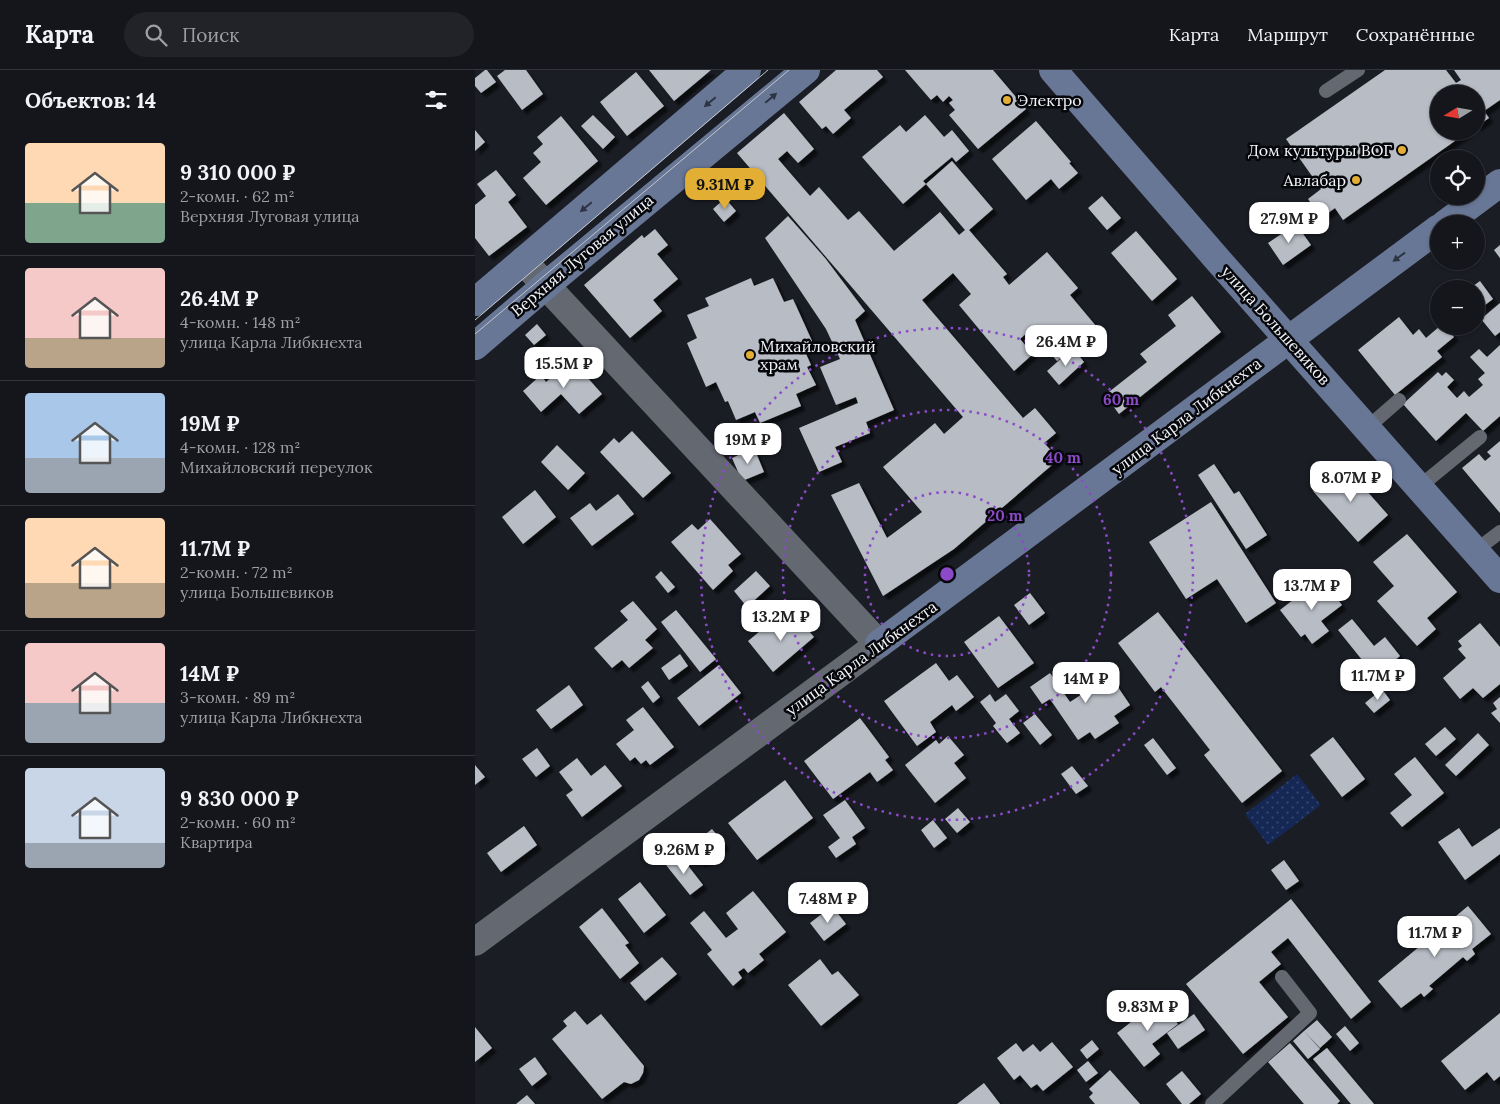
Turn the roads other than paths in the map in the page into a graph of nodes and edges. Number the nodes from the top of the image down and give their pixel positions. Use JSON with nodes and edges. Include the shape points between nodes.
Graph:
{"nodes":[{"id":1,"x":747,"y":70,"type":"edge"},
{"id":2,"x":806,"y":70,"type":"edge"},
{"id":3,"x":1053,"y":70,"type":"edge"},
{"id":4,"x":1358,"y":70,"type":"edge"},
{"id":5,"x":1326,"y":91,"type":"dead end"},
{"id":6,"x":1498,"y":189,"type":"edge"},
{"id":7,"x":1459,"y":215,"type":"edge"},
{"id":8,"x":1430,"y":235,"type":"edge"},
{"id":9,"x":523,"y":261,"type":"junction"},
{"id":10,"x":545,"y":286,"type":"junction"},
{"id":11,"x":475,"y":302,"type":"edge"},
{"id":12,"x":1288,"y":339,"type":"junction"},
{"id":13,"x":475,"y":346,"type":"edge"},
{"id":14,"x":1399,"y":400,"type":"dead end"},
{"id":15,"x":1367,"y":428,"type":"junction"},
{"id":16,"x":1480,"y":437,"type":"dead end"},
{"id":17,"x":1419,"y":487,"type":"junction"},
{"id":18,"x":1500,"y":532,"type":"edge"},
{"id":19,"x":1491,"y":564,"type":"edge"},
{"id":20,"x":879,"y":644,"type":"junction"},
{"id":21,"x":475,"y":942,"type":"edge"},
{"id":22,"x":1282,"y":977,"type":"dead end"},
{"id":23,"x":1212,"y":1104,"type":"edge"}],
"edges":[{"from":1,"to":9,"type":"street","name":"Верхняя Луговая улица","one_way":true},
{"from":10,"to":2,"type":"street","name":"Верхняя Луговая улица","one_way":true},
{"from":3,"to":12,"type":"street","name":"улица Большевиков"},
{"from":4,"to":5,"type":"lane"},
{"from":6,"to":7,"type":"street"},
{"from":8,"to":12,"type":"street","name":"улица Карла Либкнехта","one_way":true},
{"from":9,"to":10,"type":"street"},
{"from":9,"to":11,"type":"street","name":"Верхняя Луговая улица"},
{"from":10,"to":13,"type":"street","name":"Верхняя Луговая улица"},
{"from":10,"to":20,"type":"street"},
{"from":12,"to":15,"type":"street","name":"улица Большевиков"},
{"from":12,"to":20,"type":"street","name":"улица Карла Либкнехта"},
{"from":14,"to":15,"type":"lane"},
{"from":15,"to":17,"type":"street","name":"улица Большевиков"},
{"from":16,"to":17,"type":"lane"},
{"from":17,"to":19,"type":"street","name":"улица Большевиков"},
{"from":18,"to":19,"type":"lane"},
{"from":20,"to":21,"type":"street","name":"улица Карла Либкнехта"},
{"from":22,"to":23,"type":"lane","via":[[1310,1013]]}]}
